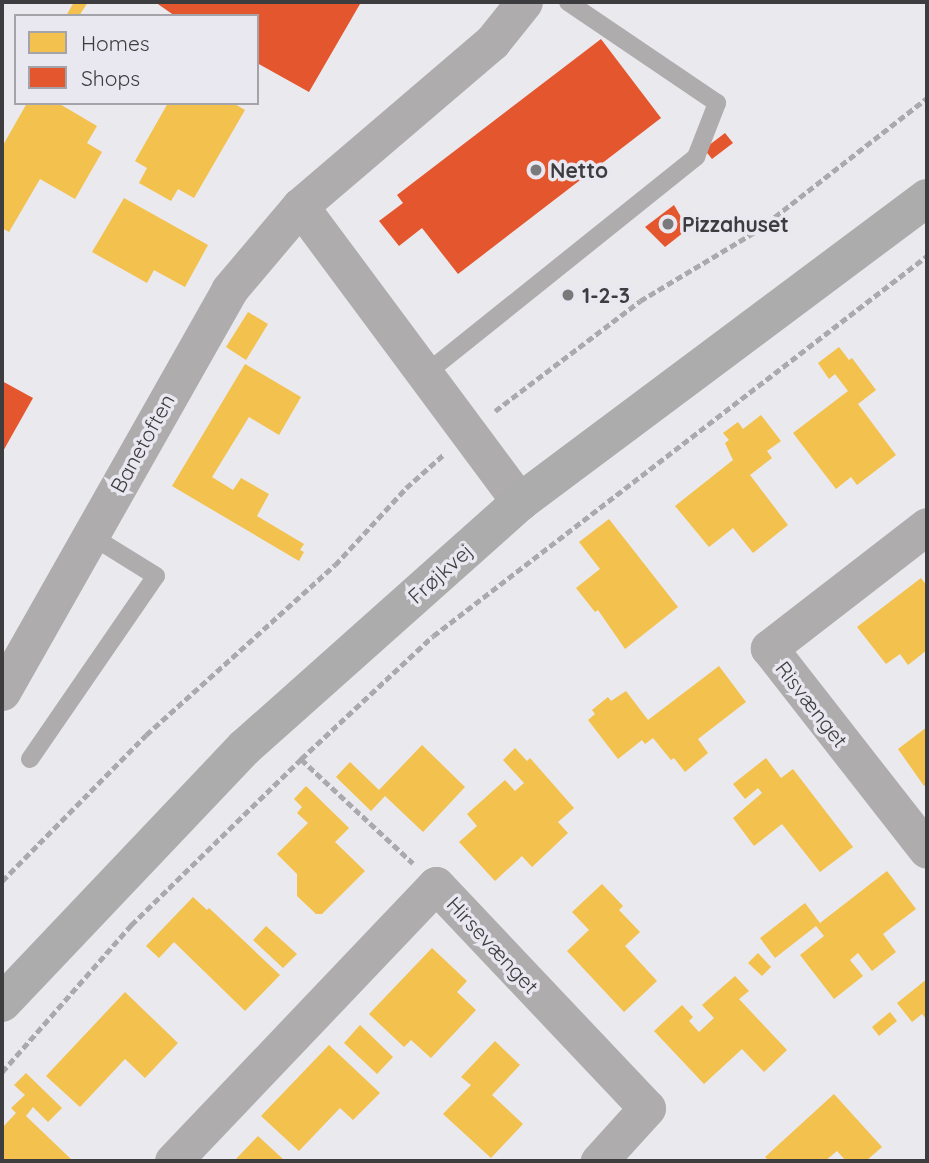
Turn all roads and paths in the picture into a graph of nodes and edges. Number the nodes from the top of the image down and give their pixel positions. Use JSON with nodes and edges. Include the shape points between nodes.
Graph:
{"nodes":[{"id":1,"x":524,"y":2,"type":"edge"},
{"id":2,"x":568,"y":2,"type":"edge"},
{"id":3,"x":927,"y":98,"type":"edge"},
{"id":4,"x":927,"y":198,"type":"edge"},
{"id":5,"x":300,"y":206,"type":"junction"},
{"id":6,"x":927,"y":256,"type":"edge"},
{"id":7,"x":424,"y":375,"type":"junction"},
{"id":8,"x":467,"y":432,"type":"junction"},
{"id":9,"x":520,"y":502,"type":"junction"},
{"id":10,"x":927,"y":526,"type":"edge"},
{"id":11,"x":90,"y":535,"type":"junction"},
{"id":12,"x":2,"y":692,"type":"edge"},
{"id":13,"x":301,"y":758,"type":"junction"},
{"id":14,"x":30,"y":759,"type":"dead end"},
{"id":15,"x":927,"y":850,"type":"edge"},
{"id":16,"x":2,"y":881,"type":"edge"},
{"id":17,"x":436,"y":885,"type":"junction"},
{"id":18,"x":2,"y":1003,"type":"edge"},
{"id":19,"x":2,"y":1072,"type":"edge"},
{"id":20,"x":173,"y":1161,"type":"edge"},
{"id":21,"x":599,"y":1161,"type":"edge"}],
"edges":[{"from":1,"to":5,"type":"street","name":"Banetoften","via":[[492,42]]},
{"from":2,"to":7,"type":"lane","via":[[717,103],[696,157]]},
{"from":3,"to":8,"type":"path","via":[[758,230],[640,300]]},
{"from":4,"to":9,"type":"street","name":"Frøjkvej"},
{"from":5,"to":7,"type":"street"},
{"from":5,"to":11,"type":"street","name":"Banetoften","via":[[229,290]]},
{"from":6,"to":13,"type":"path","via":[[433,636]]},
{"from":7,"to":8,"type":"street"},
{"from":8,"to":9,"type":"street"},
{"from":8,"to":16,"type":"path","via":[[406,488],[335,565],[146,735]]},
{"from":9,"to":18,"type":"street","name":"Frøjkvej","via":[[244,748]]},
{"from":10,"to":15,"type":"street","name":"Risvænget","via":[[769,648]]},
{"from":11,"to":12,"type":"street","name":"Banetoften"},
{"from":11,"to":14,"type":"lane","via":[[156,576]]},
{"from":13,"to":17,"type":"path"},
{"from":13,"to":19,"type":"path","via":[[131,925]]},
{"from":17,"to":20,"type":"street","name":"Hirsevænget"},
{"from":17,"to":21,"type":"street","name":"Hirsevænget","via":[[647,1108]]}]}
